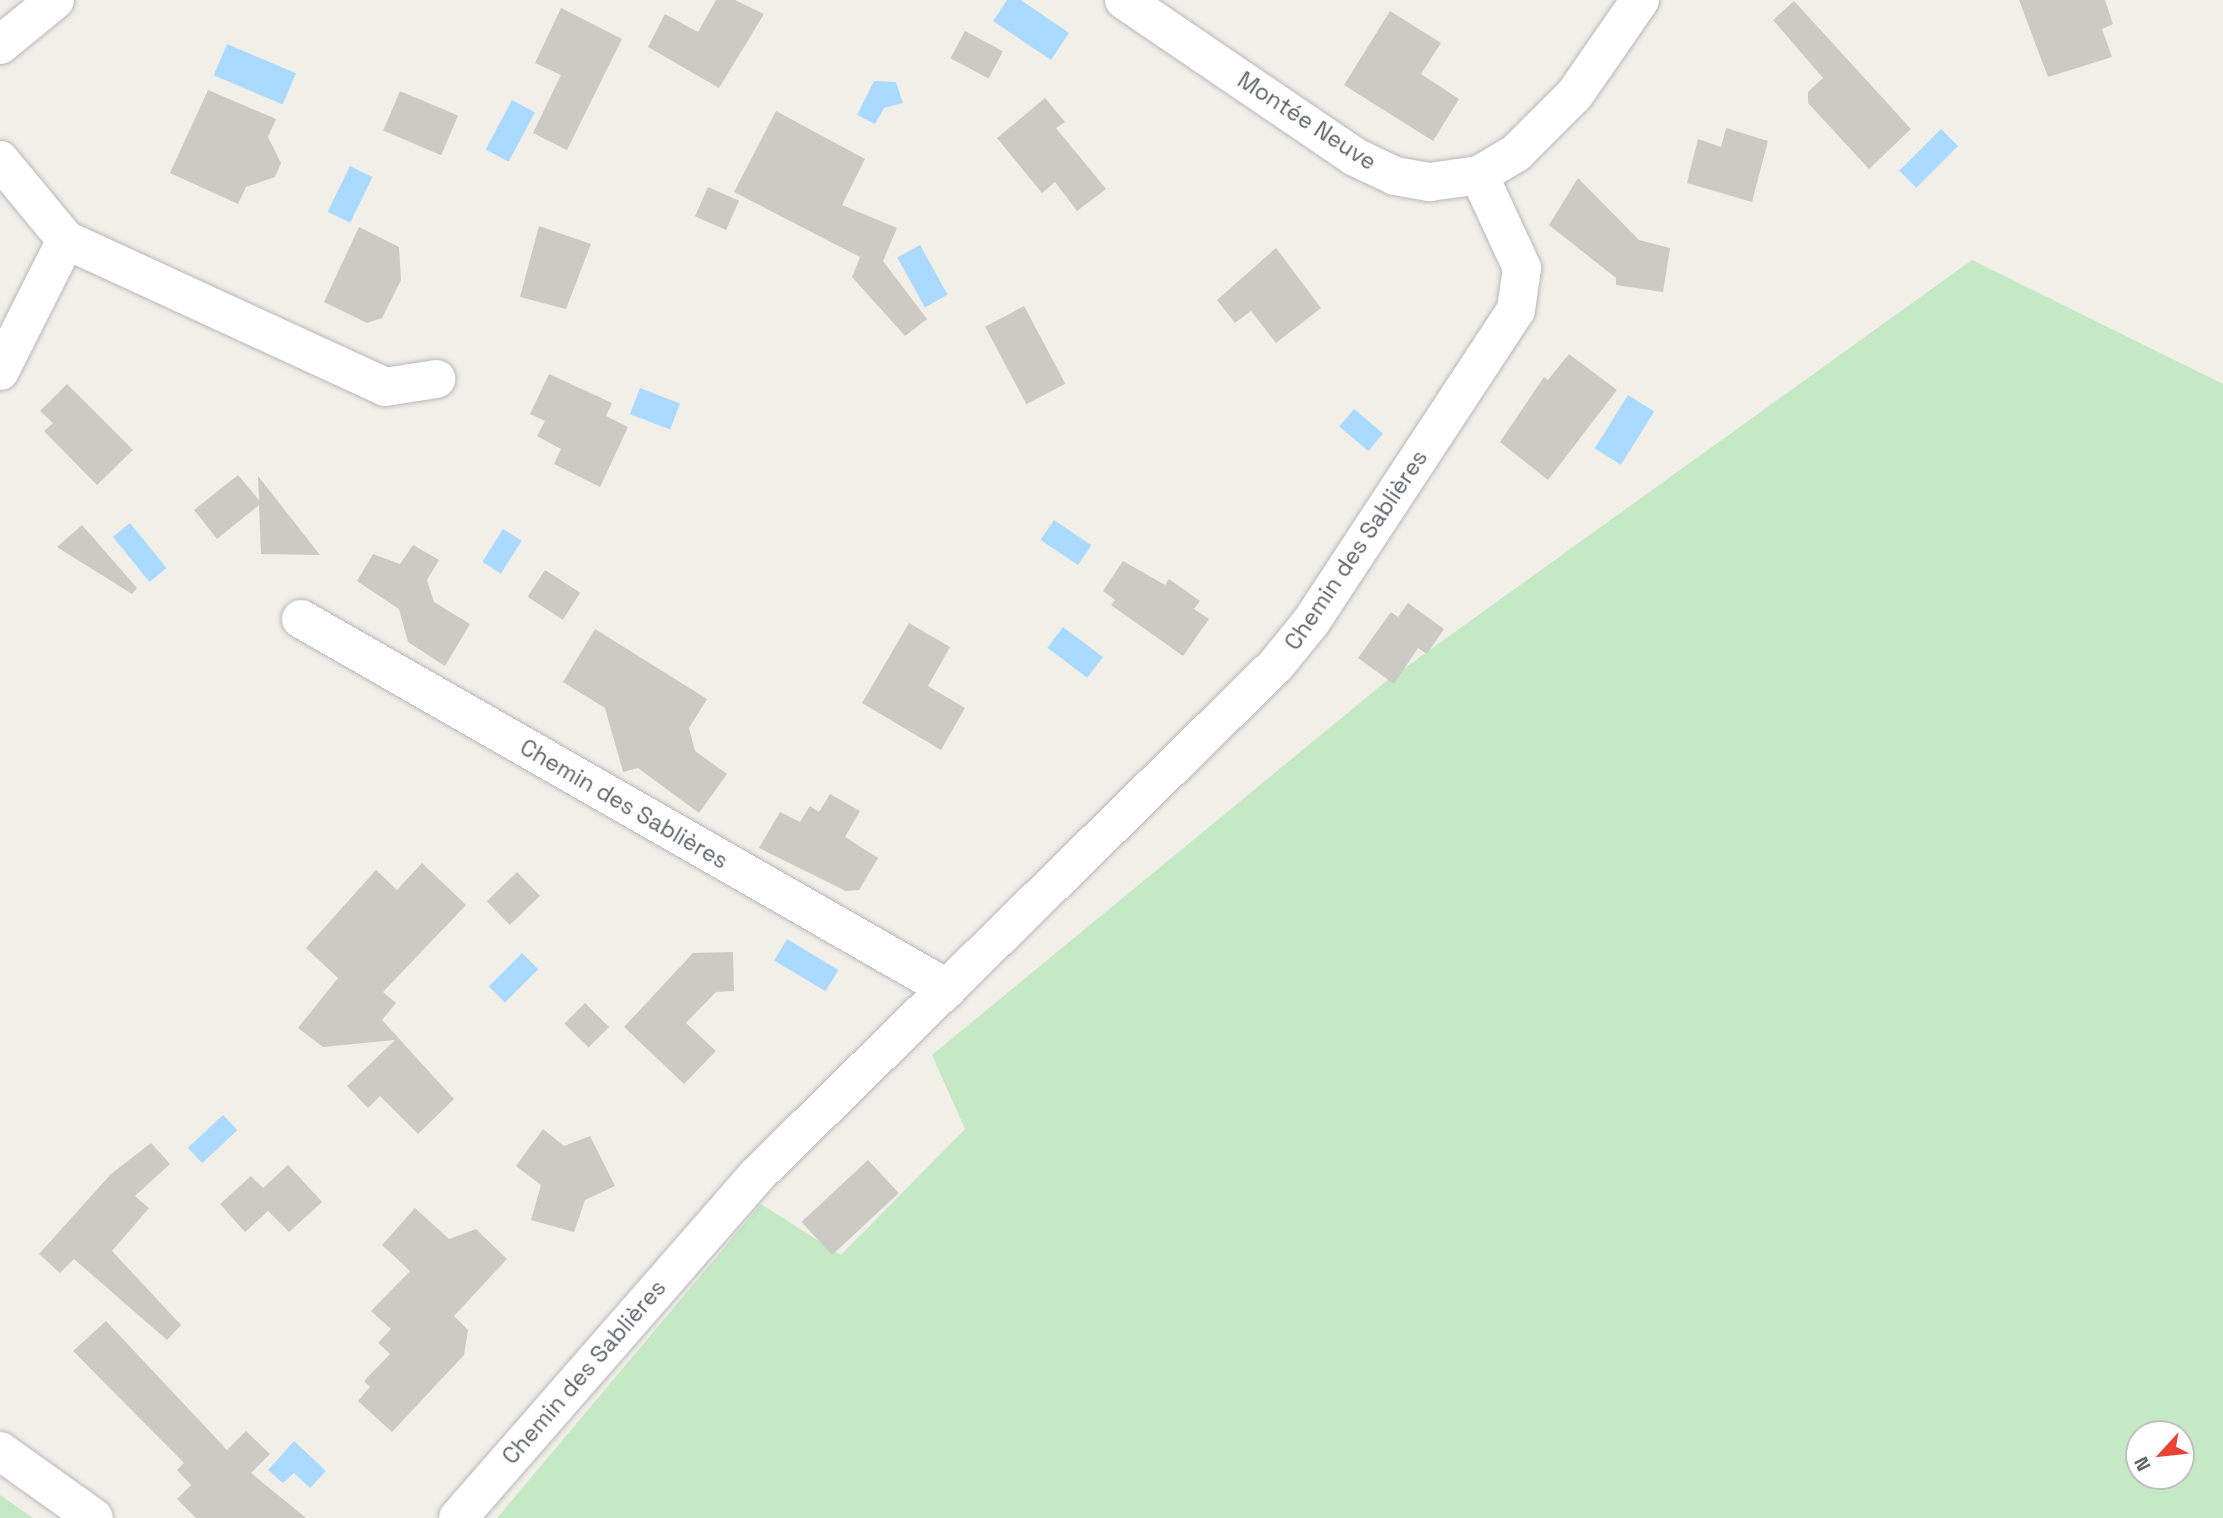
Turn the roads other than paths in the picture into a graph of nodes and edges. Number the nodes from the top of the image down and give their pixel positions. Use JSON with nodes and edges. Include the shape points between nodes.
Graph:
{"nodes":[{"id":1,"x":55,"y":0,"type":"edge"},
{"id":2,"x":1124,"y":0,"type":"edge"},
{"id":3,"x":1640,"y":0,"type":"edge"},
{"id":4,"x":0,"y":45,"type":"edge"},
{"id":5,"x":0,"y":160,"type":"edge"},
{"id":6,"x":1479,"y":175,"type":"junction"},
{"id":7,"x":66,"y":240,"type":"junction"},
{"id":8,"x":0,"y":371,"type":"edge"},
{"id":9,"x":436,"y":379,"type":"dead end"},
{"id":10,"x":300,"y":619,"type":"dead end"},
{"id":11,"x":948,"y":989,"type":"junction"},
{"id":12,"x":0,"y":1451,"type":"edge"},
{"id":13,"x":94,"y":1518,"type":"edge"},
{"id":14,"x":458,"y":1518,"type":"edge"}],
"edges":[{"from":1,"to":4,"type":"street"},
{"from":2,"to":6,"type":"street","name":"Montée Neuve","via":[[1355,157],[1395,176],[1430,182]]},
{"from":3,"to":6,"type":"street","name":"Montée Neuve","via":[[1575,94],[1516,153]]},
{"from":5,"to":7,"type":"street"},
{"from":6,"to":11,"type":"street","name":"Chemin des Sablières","via":[[1522,268],[1516,310],[1276,665]]},
{"from":7,"to":8,"type":"street"},
{"from":7,"to":9,"type":"street","via":[[385,387]]},
{"from":10,"to":11,"type":"street","name":"Chemin des Sablières"},
{"from":11,"to":14,"type":"street","name":"Chemin des Sablières","via":[[756,1176]]},
{"from":12,"to":13,"type":"street"}]}
